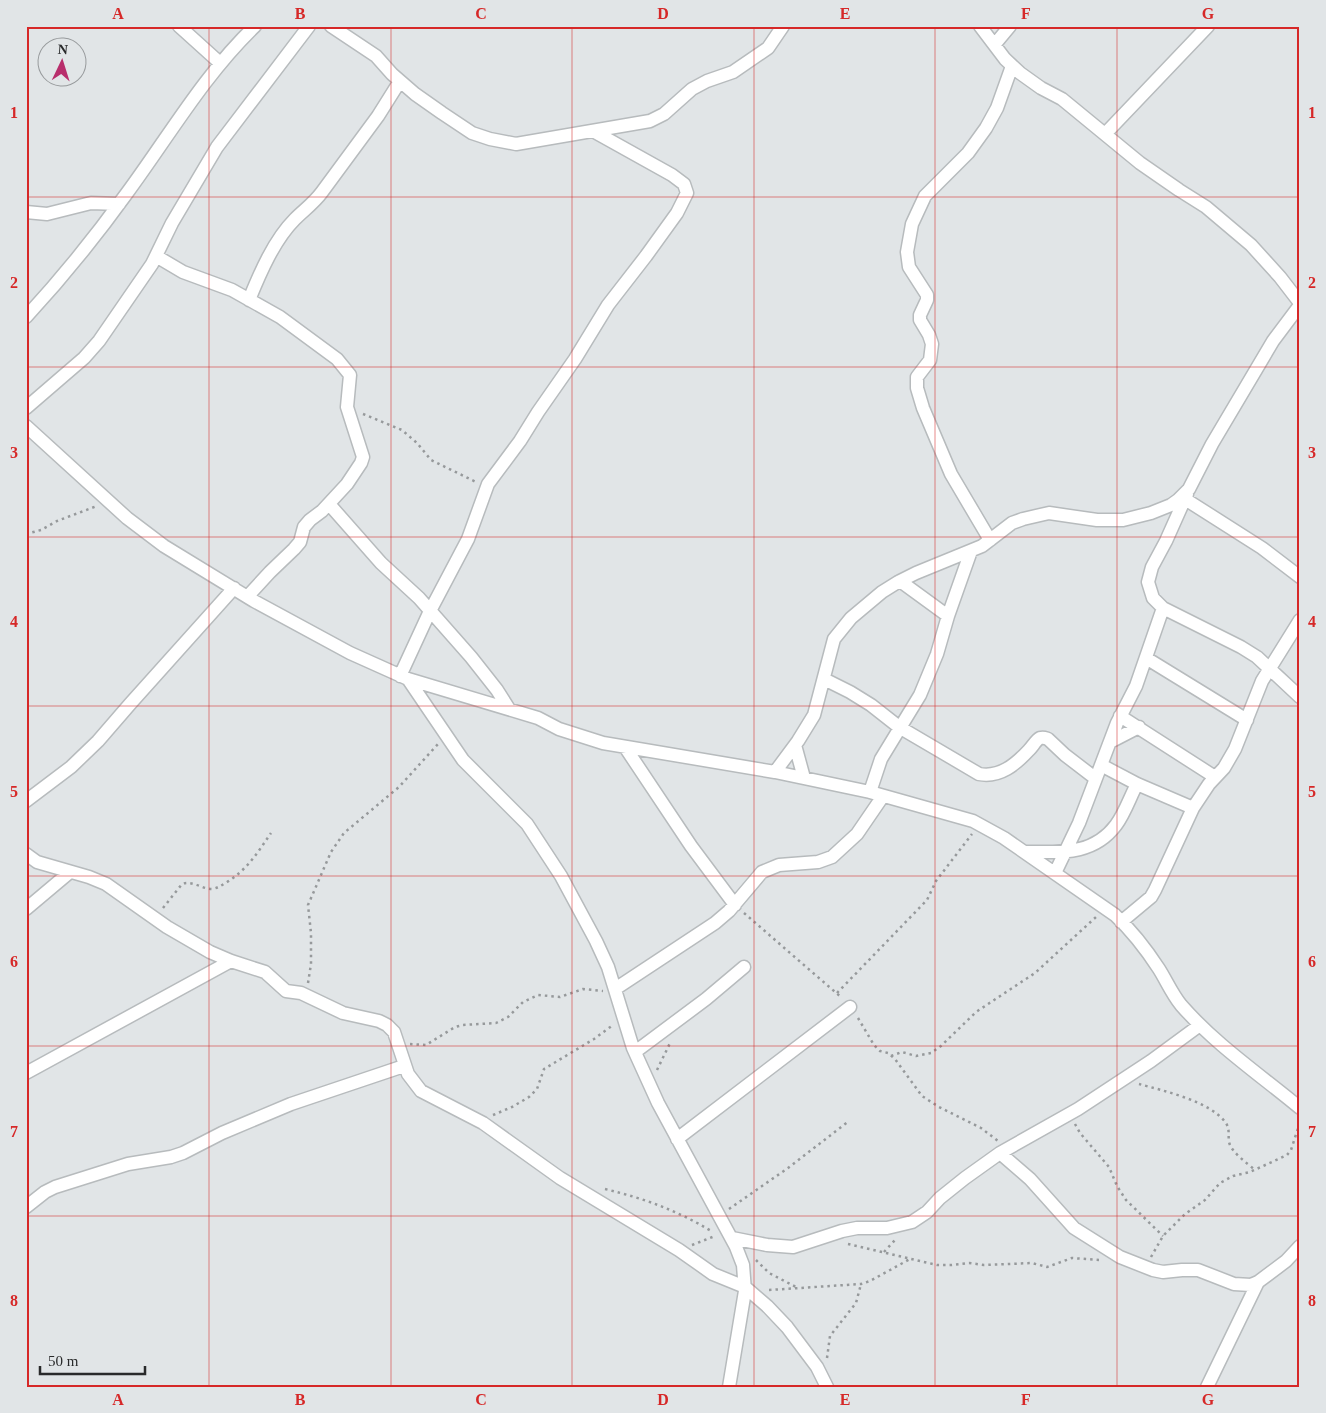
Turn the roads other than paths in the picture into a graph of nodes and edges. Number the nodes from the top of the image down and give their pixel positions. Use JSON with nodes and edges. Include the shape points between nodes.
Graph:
{"nodes":[{"id":1,"x":179,"y":26,"type":"edge"},
{"id":2,"x":255,"y":26,"type":"edge"},
{"id":3,"x":309,"y":26,"type":"edge"},
{"id":4,"x":331,"y":26,"type":"edge"},
{"id":5,"x":783,"y":26,"type":"edge"},
{"id":6,"x":980,"y":26,"type":"edge"},
{"id":7,"x":1010,"y":26,"type":"edge"},
{"id":8,"x":1208,"y":26,"type":"edge"},
{"id":9,"x":995,"y":44,"type":"junction"},
{"id":10,"x":220,"y":63,"type":"junction"},
{"id":11,"x":1012,"y":66,"type":"junction"},
{"id":12,"x":400,"y":81,"type":"junction"},
{"id":13,"x":593,"y":131,"type":"junction"},
{"id":14,"x":1105,"y":134,"type":"junction"},
{"id":15,"x":119,"y":204,"type":"junction"},
{"id":16,"x":26,"y":212,"type":"edge"},
{"id":17,"x":156,"y":256,"type":"junction"},
{"id":18,"x":249,"y":300,"type":"junction"},
{"id":19,"x":1300,"y":304,"type":"edge"},
{"id":20,"x":26,"y":318,"type":"edge"},
{"id":21,"x":26,"y":408,"type":"edge"},
{"id":22,"x":28,"y":433,"type":"edge"},
{"id":23,"x":1187,"y":494,"type":"junction"},
{"id":24,"x":329,"y":504,"type":"junction"},
{"id":25,"x":990,"y":540,"type":"junction"},
{"id":26,"x":971,"y":551,"type":"junction"},
{"id":27,"x":1300,"y":578,"type":"edge"},
{"id":28,"x":900,"y":581,"type":"junction"},
{"id":29,"x":234,"y":588,"type":"junction"},
{"id":30,"x":248,"y":596,"type":"junction"},
{"id":31,"x":1163,"y":608,"type":"junction"},
{"id":32,"x":430,"y":611,"type":"junction"},
{"id":33,"x":948,"y":616,"type":"junction"},
{"id":34,"x":1300,"y":620,"type":"edge"},
{"id":35,"x":1146,"y":658,"type":"junction"},
{"id":36,"x":1269,"y":669,"type":"junction"},
{"id":37,"x":404,"y":677,"type":"junction"},
{"id":38,"x":824,"y":679,"type":"junction"},
{"id":39,"x":1300,"y":697,"type":"edge"},
{"id":40,"x":509,"y":709,"type":"junction"},
{"id":41,"x":1120,"y":716,"type":"junction"},
{"id":42,"x":1247,"y":720,"type":"junction"},
{"id":43,"x":899,"y":727,"type":"junction"},
{"id":44,"x":1139,"y":727,"type":"junction"},
{"id":45,"x":1110,"y":742,"type":"junction"},
{"id":46,"x":795,"y":746,"type":"junction"},
{"id":47,"x":625,"y":747,"type":"junction"},
{"id":48,"x":1101,"y":765,"type":"junction"},
{"id":49,"x":775,"y":772,"type":"junction"},
{"id":50,"x":1215,"y":777,"type":"junction"},
{"id":51,"x":804,"y":778,"type":"junction"},
{"id":52,"x":1095,"y":778,"type":"junction"},
{"id":53,"x":1137,"y":784,"type":"junction"},
{"id":54,"x":876,"y":794,"type":"junction"},
{"id":55,"x":26,"y":801,"type":"edge"},
{"id":56,"x":1193,"y":808,"type":"junction"},
{"id":57,"x":1065,"y":851,"type":"junction"},
{"id":58,"x":1025,"y":852,"type":"junction"},
{"id":59,"x":26,"y":854,"type":"edge"},
{"id":60,"x":70,"y":872,"type":"junction"},
{"id":61,"x":1055,"y":873,"type":"junction"},
{"id":62,"x":735,"y":904,"type":"junction"},
{"id":63,"x":26,"y":909,"type":"edge"},
{"id":64,"x":1122,"y":922,"type":"junction"},
{"id":65,"x":231,"y":961,"type":"junction"},
{"id":66,"x":744,"y":967,"type":"dead end"},
{"id":67,"x":615,"y":989,"type":"junction"},
{"id":68,"x":850,"y":1007,"type":"road end"},
{"id":69,"x":1200,"y":1025,"type":"junction"},
{"id":70,"x":635,"y":1052,"type":"junction"},
{"id":71,"x":404,"y":1066,"type":"junction"},
{"id":72,"x":26,"y":1073,"type":"edge"},
{"id":73,"x":1300,"y":1108,"type":"edge"},
{"id":74,"x":677,"y":1139,"type":"junction"},
{"id":75,"x":1004,"y":1150,"type":"junction"},
{"id":76,"x":26,"y":1207,"type":"edge"},
{"id":77,"x":732,"y":1238,"type":"junction"},
{"id":78,"x":1300,"y":1246,"type":"edge"},
{"id":79,"x":1258,"y":1282,"type":"junction"},
{"id":80,"x":748,"y":1289,"type":"junction"},
{"id":81,"x":729,"y":1387,"type":"edge"},
{"id":82,"x":827,"y":1387,"type":"edge"},
{"id":83,"x":1207,"y":1387,"type":"edge"}],
"edges":[{"from":1,"to":10,"type":"street"},
{"from":2,"to":10,"type":"street"},
{"from":3,"to":17,"type":"street","via":[[217,147]]},
{"from":4,"to":12,"type":"street","via":[[376,56]]},
{"from":5,"to":13,"type":"street","via":[[768,48],[733,72],[692,89],[664,114],[650,121]]},
{"from":6,"to":9,"type":"street"},
{"from":7,"to":9,"type":"street"},
{"from":8,"to":14,"type":"street"},
{"from":9,"to":11,"type":"street"},
{"from":10,"to":15,"type":"street"},
{"from":11,"to":14,"type":"street","via":[[1033,83],[1062,98]]},
{"from":11,"to":25,"type":"street","via":[[986,128],[968,153],[925,196],[912,224],[907,252],[909,267],[927,295],[920,320],[932,344],[930,360],[917,377],[919,395],[951,474]]},
{"from":12,"to":13,"type":"street","via":[[472,133],[490,139],[516,144]]},
{"from":12,"to":18,"type":"street","via":[[313,204],[294,220],[282,236],[261,270]]},
{"from":13,"to":32,"type":"street","via":[[672,175],[684,184],[687,193],[677,213],[608,305],[486,488],[468,539]]},
{"from":14,"to":19,"type":"street","via":[[1140,163],[1206,207],[1251,245]]},
{"from":15,"to":16,"type":"street","via":[[91,203],[47,214]]},
{"from":15,"to":20,"type":"street"},
{"from":17,"to":18,"type":"street","via":[[183,272],[232,290]]},
{"from":17,"to":21,"type":"street","via":[[99,341]]},
{"from":18,"to":24,"type":"street","via":[[316,343],[346,368],[351,379],[348,407],[363,457],[347,484]]},
{"from":19,"to":23,"type":"street","via":[[1263,357]]},
{"from":22,"to":29,"type":"street","via":[[164,546]]},
{"from":23,"to":25,"type":"street","via":[[1171,505],[1123,520],[1043,514],[1012,523]]},
{"from":23,"to":27,"type":"street"},
{"from":23,"to":31,"type":"street","via":[[1148,582],[1153,598]]},
{"from":24,"to":30,"type":"street","via":[[310,520],[304,527],[300,542]]},
{"from":24,"to":32,"type":"street","via":[[381,563]]},
{"from":25,"to":26,"type":"street"},
{"from":26,"to":28,"type":"street"},
{"from":26,"to":33,"type":"street"},
{"from":28,"to":33,"type":"street"},
{"from":28,"to":38,"type":"street","via":[[868,603],[840,630],[832,646]]},
{"from":29,"to":30,"type":"street"},
{"from":29,"to":55,"type":"street","via":[[98,741],[72,766]]},
{"from":30,"to":37,"type":"street","via":[[350,653]]},
{"from":31,"to":35,"type":"street"},
{"from":31,"to":36,"type":"street","via":[[1240,647]]},
{"from":32,"to":37,"type":"street"},
{"from":32,"to":40,"type":"street","via":[[498,690]]},
{"from":33,"to":43,"type":"street","via":[[938,654],[920,695]]},
{"from":34,"to":36,"type":"street"},
{"from":35,"to":41,"type":"street"},
{"from":35,"to":42,"type":"street"},
{"from":36,"to":39,"type":"street"},
{"from":36,"to":42,"type":"street","via":[[1255,694]]},
{"from":37,"to":40,"type":"street"},
{"from":37,"to":67,"type":"street","via":[[463,760],[527,824],[577,904],[608,967]]},
{"from":38,"to":43,"type":"street","via":[[857,696]]},
{"from":38,"to":46,"type":"street","via":[[814,715]]},
{"from":40,"to":47,"type":"street","via":[[559,729]]},
{"from":41,"to":44,"type":"street"},
{"from":41,"to":45,"type":"street"},
{"from":42,"to":50,"type":"street","via":[[1236,749]]},
{"from":43,"to":52,"type":"street","via":[[953,760],[986,775],[1014,765],[1038,740],[1048,739]]},
{"from":43,"to":54,"type":"street","via":[[881,759]]},
{"from":44,"to":45,"type":"street"},
{"from":44,"to":50,"type":"street"},
{"from":45,"to":48,"type":"street"},
{"from":46,"to":49,"type":"street"},
{"from":46,"to":51,"type":"street"},
{"from":47,"to":49,"type":"street"},
{"from":47,"to":62,"type":"street","via":[[691,846]]},
{"from":48,"to":52,"type":"street"},
{"from":48,"to":53,"type":"street"},
{"from":49,"to":51,"type":"street"},
{"from":50,"to":56,"type":"street"},
{"from":51,"to":54,"type":"street"},
{"from":52,"to":57,"type":"street"},
{"from":53,"to":56,"type":"street"},
{"from":53,"to":57,"type":"street","via":[[1117,824],[1103,840],[1082,849]]},
{"from":54,"to":58,"type":"street","via":[[972,821]]},
{"from":54,"to":62,"type":"street","via":[[857,834],[832,857],[818,862],[779,865],[762,872]]},
{"from":56,"to":64,"type":"street","via":[[1151,897]]},
{"from":57,"to":58,"type":"street"},
{"from":57,"to":61,"type":"street"},
{"from":58,"to":61,"type":"street"},
{"from":59,"to":60,"type":"street","via":[[37,862]]},
{"from":60,"to":63,"type":"street"},
{"from":60,"to":65,"type":"street","via":[[114,889],[155,919]]},
{"from":61,"to":64,"type":"street"},
{"from":62,"to":67,"type":"street","via":[[715,923]]},
{"from":64,"to":69,"type":"street","via":[[1159,969],[1179,1003]]},
{"from":65,"to":71,"type":"street","via":[[260,970],[286,991],[379,1021],[391,1029],[397,1039]]},
{"from":65,"to":72,"type":"street"},
{"from":66,"to":70,"type":"street"},
{"from":67,"to":70,"type":"street"},
{"from":68,"to":74,"type":"street"},
{"from":69,"to":73,"type":"street"},
{"from":69,"to":75,"type":"street","via":[[1069,1114]]},
{"from":70,"to":74,"type":"street"},
{"from":71,"to":76,"type":"street","via":[[291,1104],[177,1155],[128,1164],[56,1187]]},
{"from":71,"to":80,"type":"street","via":[[421,1091],[481,1122],[560,1178],[713,1274]]},
{"from":74,"to":77,"type":"street"},
{"from":75,"to":77,"type":"street","via":[[912,1222],[887,1228],[849,1230],[793,1248]]},
{"from":75,"to":79,"type":"street","via":[[1068,1222],[1120,1257],[1163,1272],[1198,1270],[1243,1286]]},
{"from":77,"to":80,"type":"street"},
{"from":78,"to":79,"type":"street"},
{"from":79,"to":83,"type":"street"},
{"from":80,"to":81,"type":"street"},
{"from":80,"to":82,"type":"street","via":[[787,1327],[817,1367]]}]}
